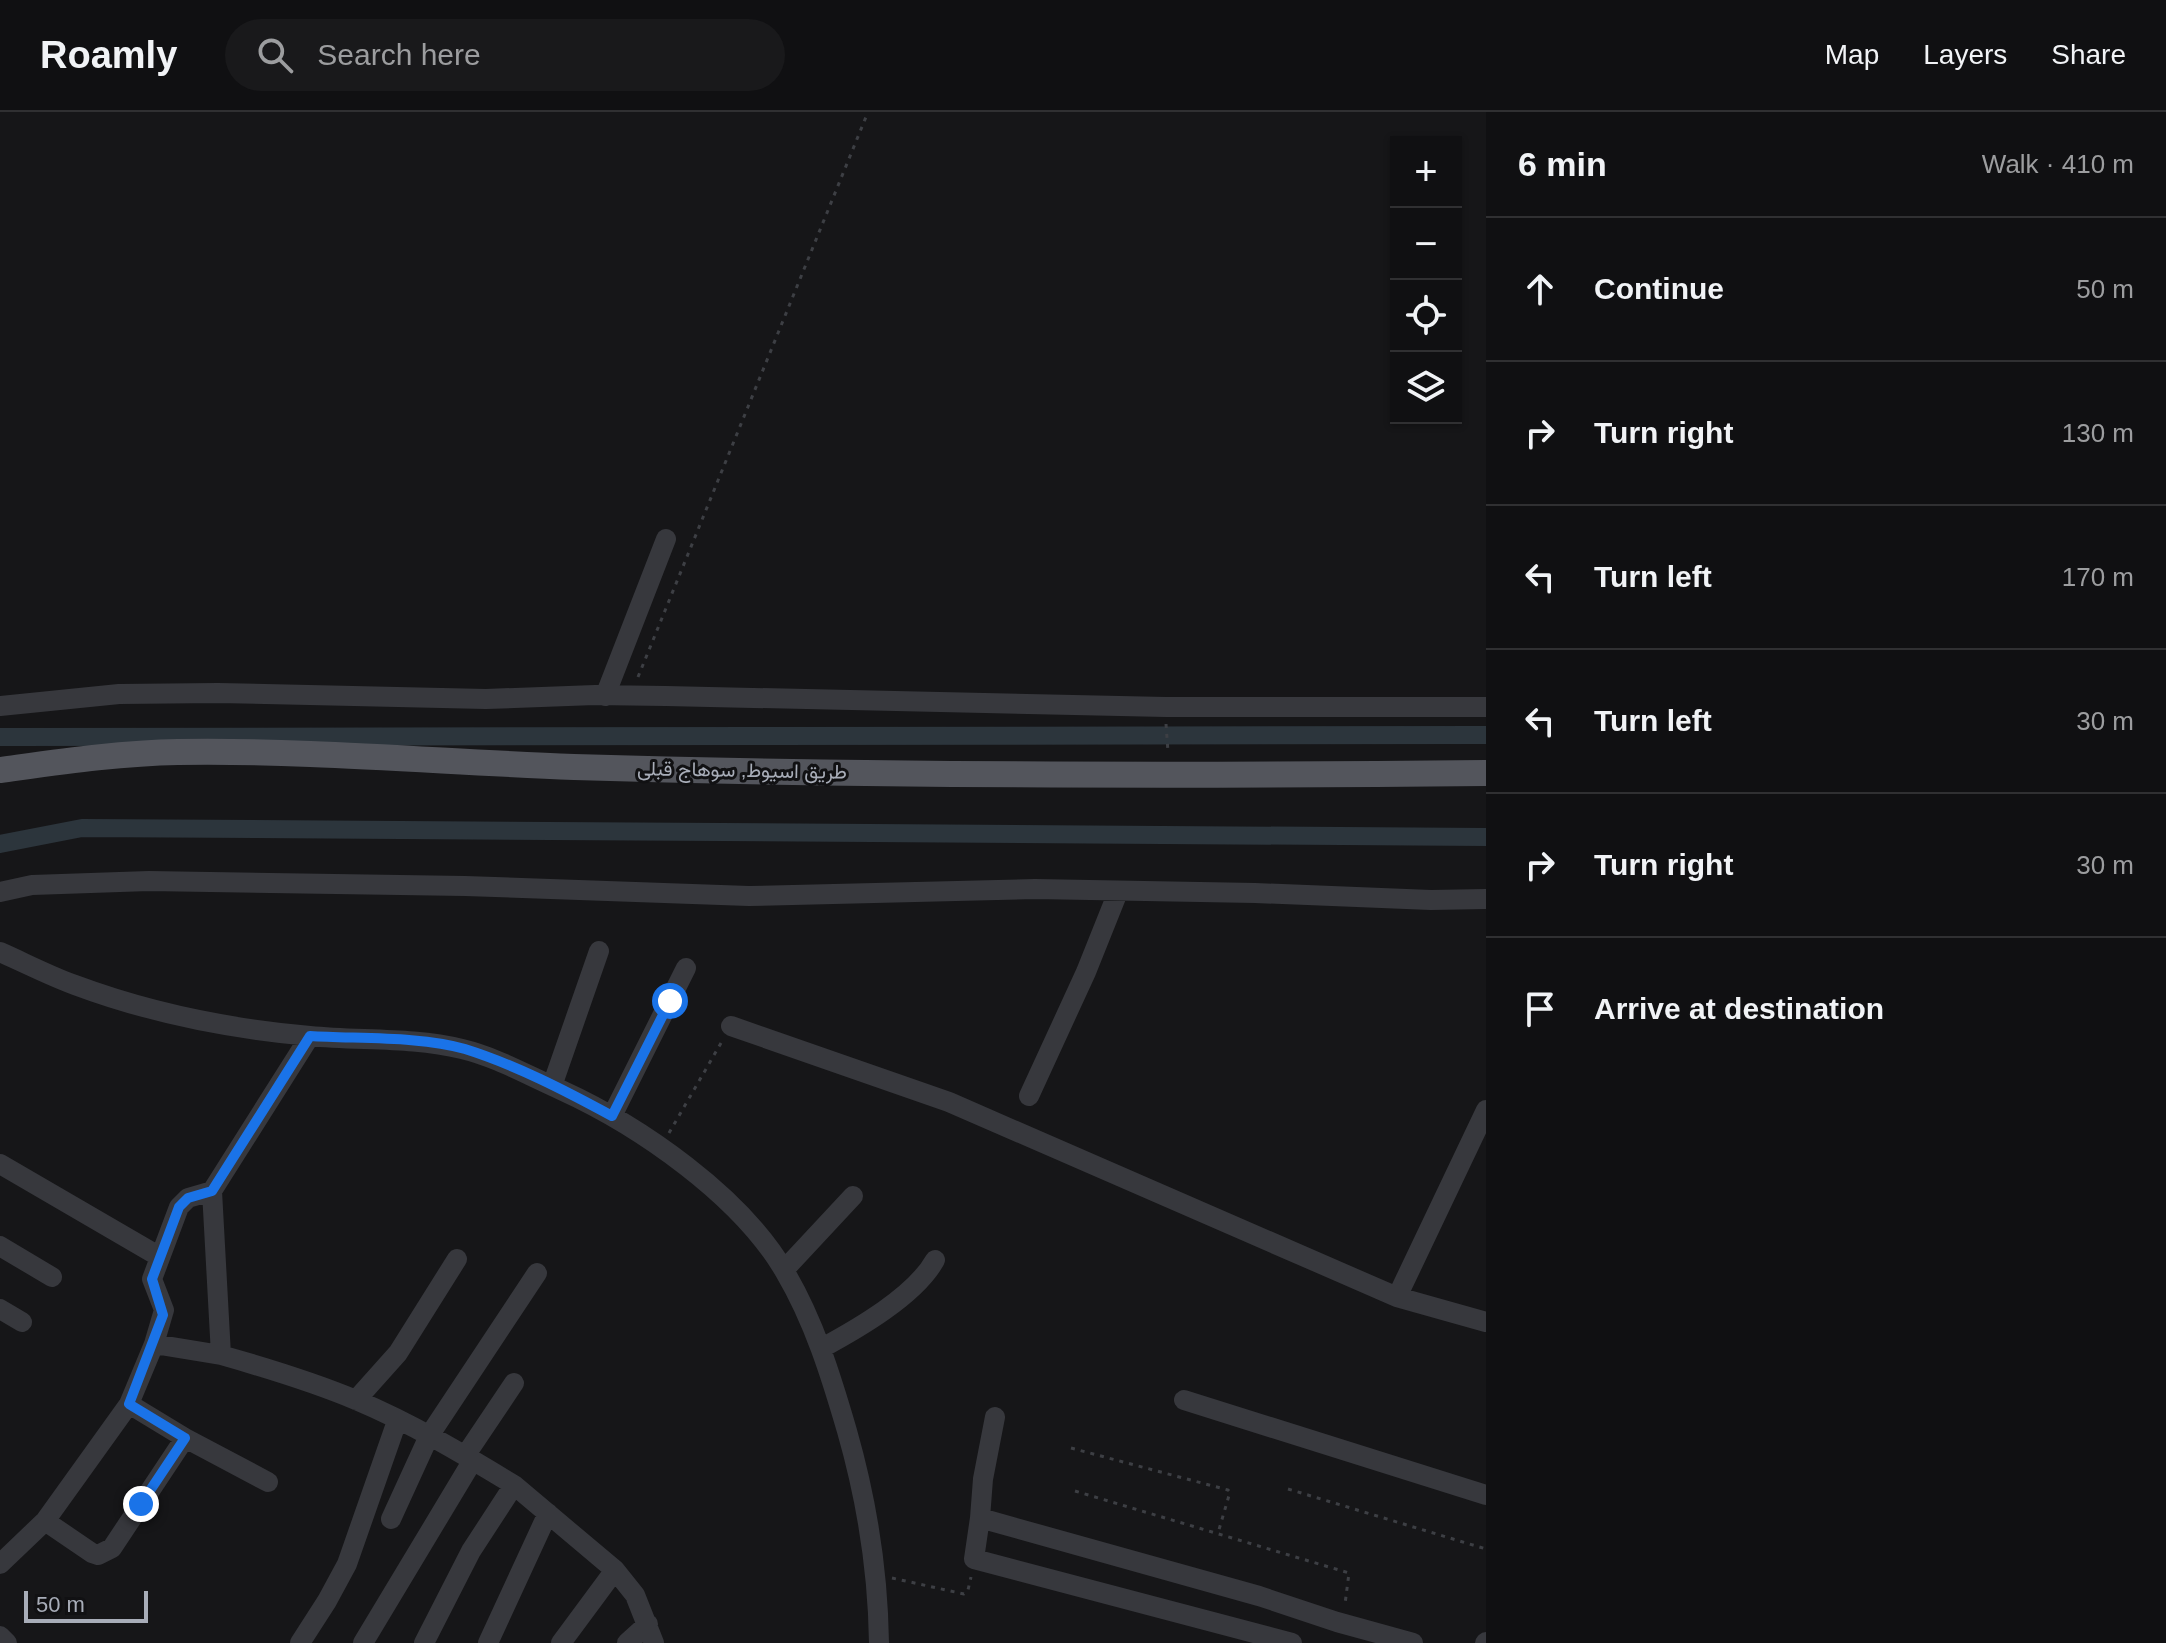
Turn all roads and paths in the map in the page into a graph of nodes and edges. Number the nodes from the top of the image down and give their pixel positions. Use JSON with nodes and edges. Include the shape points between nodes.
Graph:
{"nodes":[{"id":1,"x":868,"y":112,"type":"edge"},
{"id":2,"x":666,"y":539,"type":"dead end"},
{"id":3,"x":605,"y":696,"type":"junction"},
{"id":4,"x":632,"y":696,"type":"junction"},
{"id":5,"x":0,"y":706,"type":"edge"},
{"id":6,"x":1486,"y":707,"type":"edge"},
{"id":7,"x":1166,"y":715,"type":"dead end"},
{"id":8,"x":1168,"y":747,"type":"dead end"},
{"id":9,"x":0,"y":770,"type":"edge"},
{"id":10,"x":1486,"y":773,"type":"edge"},
{"id":11,"x":0,"y":892,"type":"edge"},
{"id":12,"x":1118,"y":892,"type":"junction"},
{"id":13,"x":1486,"y":899,"type":"edge"},
{"id":14,"x":599,"y":951,"type":"dead end"},
{"id":15,"x":0,"y":952,"type":"edge"},
{"id":16,"x":686,"y":968,"type":"dead end"},
{"id":17,"x":731,"y":1026,"type":"joint"},
{"id":18,"x":310,"y":1036,"type":"junction"},
{"id":19,"x":552,"y":1086,"type":"junction"},
{"id":20,"x":1029,"y":1096,"type":"dead end"},
{"id":21,"x":1486,"y":1110,"type":"edge"},
{"id":22,"x":612,"y":1116,"type":"junction"},
{"id":23,"x":661,"y":1147,"type":"junction"},
{"id":24,"x":0,"y":1164,"type":"edge"},
{"id":25,"x":212,"y":1191,"type":"junction"},
{"id":26,"x":853,"y":1196,"type":"dead end"},
{"id":27,"x":0,"y":1246,"type":"edge"},
{"id":28,"x":160,"y":1257,"type":"junction"},
{"id":29,"x":457,"y":1259,"type":"dead end"},
{"id":30,"x":935,"y":1260,"type":"dead end"},
{"id":31,"x":784,"y":1270,"type":"junction"},
{"id":32,"x":537,"y":1273,"type":"dead end"},
{"id":33,"x":52,"y":1277,"type":"dead end"},
{"id":34,"x":1397,"y":1297,"type":"junction"},
{"id":35,"x":0,"y":1309,"type":"edge"},
{"id":36,"x":22,"y":1322,"type":"dead end"},
{"id":37,"x":1486,"y":1322,"type":"edge"},
{"id":38,"x":154,"y":1344,"type":"junction"},
{"id":39,"x":822,"y":1348,"type":"junction"},
{"id":40,"x":221,"y":1355,"type":"junction"},
{"id":41,"x":514,"y":1383,"type":"dead end"},
{"id":42,"x":356,"y":1400,"type":"junction"},
{"id":43,"x":1184,"y":1400,"type":"dead end"},
{"id":44,"x":129,"y":1404,"type":"junction"},
{"id":45,"x":995,"y":1417,"type":"dead end"},
{"id":46,"x":397,"y":1421,"type":"junction"},
{"id":47,"x":429,"y":1436,"type":"junction"},
{"id":48,"x":185,"y":1438,"type":"junction"},
{"id":49,"x":1071,"y":1448,"type":"dead end"},
{"id":50,"x":469,"y":1458,"type":"junction"},
{"id":51,"x":268,"y":1482,"type":"dead end"},
{"id":52,"x":514,"y":1485,"type":"junction"},
{"id":53,"x":1288,"y":1489,"type":"dead end"},
{"id":54,"x":1075,"y":1491,"type":"dead end"},
{"id":55,"x":1486,"y":1495,"type":"edge"},
{"id":56,"x":548,"y":1513,"type":"junction"},
{"id":57,"x":980,"y":1518,"type":"junction"},
{"id":58,"x":391,"y":1519,"type":"dead end"},
{"id":59,"x":45,"y":1521,"type":"junction"},
{"id":60,"x":1218,"y":1533,"type":"junction"},
{"id":61,"x":1486,"y":1549,"type":"edge"},
{"id":62,"x":0,"y":1564,"type":"edge"},
{"id":63,"x":615,"y":1570,"type":"junction"},
{"id":64,"x":877,"y":1574,"type":"junction"},
{"id":65,"x":967,"y":1593,"type":"dead end"},
{"id":66,"x":1337,"y":1622,"type":"junction"},
{"id":67,"x":651,"y":1634,"type":"edge"},
{"id":68,"x":0,"y":1636,"type":"edge"},
{"id":69,"x":7,"y":1643,"type":"edge"},
{"id":70,"x":300,"y":1643,"type":"edge"},
{"id":71,"x":363,"y":1643,"type":"edge"},
{"id":72,"x":424,"y":1643,"type":"edge"},
{"id":73,"x":488,"y":1643,"type":"edge"},
{"id":74,"x":561,"y":1643,"type":"edge"},
{"id":75,"x":627,"y":1643,"type":"edge"},
{"id":76,"x":879,"y":1643,"type":"edge"},
{"id":77,"x":1292,"y":1643,"type":"edge"},
{"id":78,"x":1413,"y":1643,"type":"edge"}],
"edges":[{"from":1,"to":4,"type":"path"},
{"from":2,"to":3,"type":"street"},
{"from":3,"to":4,"type":"street"},
{"from":3,"to":5,"type":"street","via":[[119,694]]},
{"from":4,"to":6,"type":"street","via":[[1166,707]]},
{"from":7,"to":8,"type":"path"},
{"from":9,"to":10,"type":"main road","name":"طريق اسيوط, سوهاج قبلى","via":[[175,752],[870,772]]},
{"from":11,"to":12,"type":"street","via":[[32,885],[149,881],[749,896],[980,889]]},
{"from":12,"to":13,"type":"street"},
{"from":12,"to":20,"type":"street"},
{"from":14,"to":19,"type":"street"},
{"from":15,"to":18,"type":"street","via":[[135,1005]]},
{"from":16,"to":22,"type":"street"},
{"from":17,"to":23,"type":"path"},
{"from":17,"to":34,"type":"street","via":[[949,1102]]},
{"from":18,"to":19,"type":"street","via":[[464,1049]]},
{"from":18,"to":25,"type":"street"},
{"from":19,"to":22,"type":"street"},
{"from":21,"to":34,"type":"street"},
{"from":22,"to":23,"type":"street"},
{"from":23,"to":31,"type":"street","via":[[761,1238]]},
{"from":24,"to":28,"type":"street"},
{"from":25,"to":28,"type":"street","via":[[188,1198],[179,1207]]},
{"from":25,"to":40,"type":"street"},
{"from":26,"to":31,"type":"street"},
{"from":27,"to":33,"type":"street"},
{"from":28,"to":38,"type":"street","via":[[152,1279],[164,1310]]},
{"from":29,"to":42,"type":"street","via":[[398,1353]]},
{"from":30,"to":39,"type":"street","via":[[886,1308]]},
{"from":31,"to":39,"type":"street"},
{"from":32,"to":47,"type":"street"},
{"from":34,"to":37,"type":"street"},
{"from":35,"to":36,"type":"street"},
{"from":38,"to":40,"type":"street"},
{"from":38,"to":44,"type":"street"},
{"from":39,"to":64,"type":"street","via":[[862,1487]]},
{"from":40,"to":42,"type":"street"},
{"from":41,"to":50,"type":"street"},
{"from":42,"to":46,"type":"street"},
{"from":43,"to":55,"type":"street"},
{"from":44,"to":48,"type":"street"},
{"from":44,"to":59,"type":"street"},
{"from":45,"to":57,"type":"street"},
{"from":46,"to":47,"type":"street"},
{"from":46,"to":70,"type":"street","via":[[347,1564]]},
{"from":47,"to":50,"type":"street"},
{"from":47,"to":58,"type":"street"},
{"from":48,"to":51,"type":"street"},
{"from":48,"to":59,"type":"street","via":[[107,1552],[92,1553]]},
{"from":49,"to":60,"type":"path","via":[[1228,1490]]},
{"from":50,"to":52,"type":"street"},
{"from":50,"to":71,"type":"street"},
{"from":52,"to":56,"type":"street"},
{"from":52,"to":72,"type":"street","via":[[471,1551]]},
{"from":53,"to":61,"type":"path"},
{"from":54,"to":60,"type":"path"},
{"from":56,"to":63,"type":"street"},
{"from":56,"to":73,"type":"street"},
{"from":57,"to":66,"type":"street"},
{"from":57,"to":77,"type":"street","via":[[974,1559]]},
{"from":59,"to":62,"type":"street"},
{"from":60,"to":66,"type":"path","via":[[1349,1573]]},
{"from":63,"to":67,"type":"street","via":[[635,1595]]},
{"from":63,"to":74,"type":"street"},
{"from":64,"to":65,"type":"path"},
{"from":64,"to":76,"type":"street"},
{"from":66,"to":78,"type":"street"},
{"from":67,"to":75,"type":"street"},
{"from":68,"to":69,"type":"street"}]}
